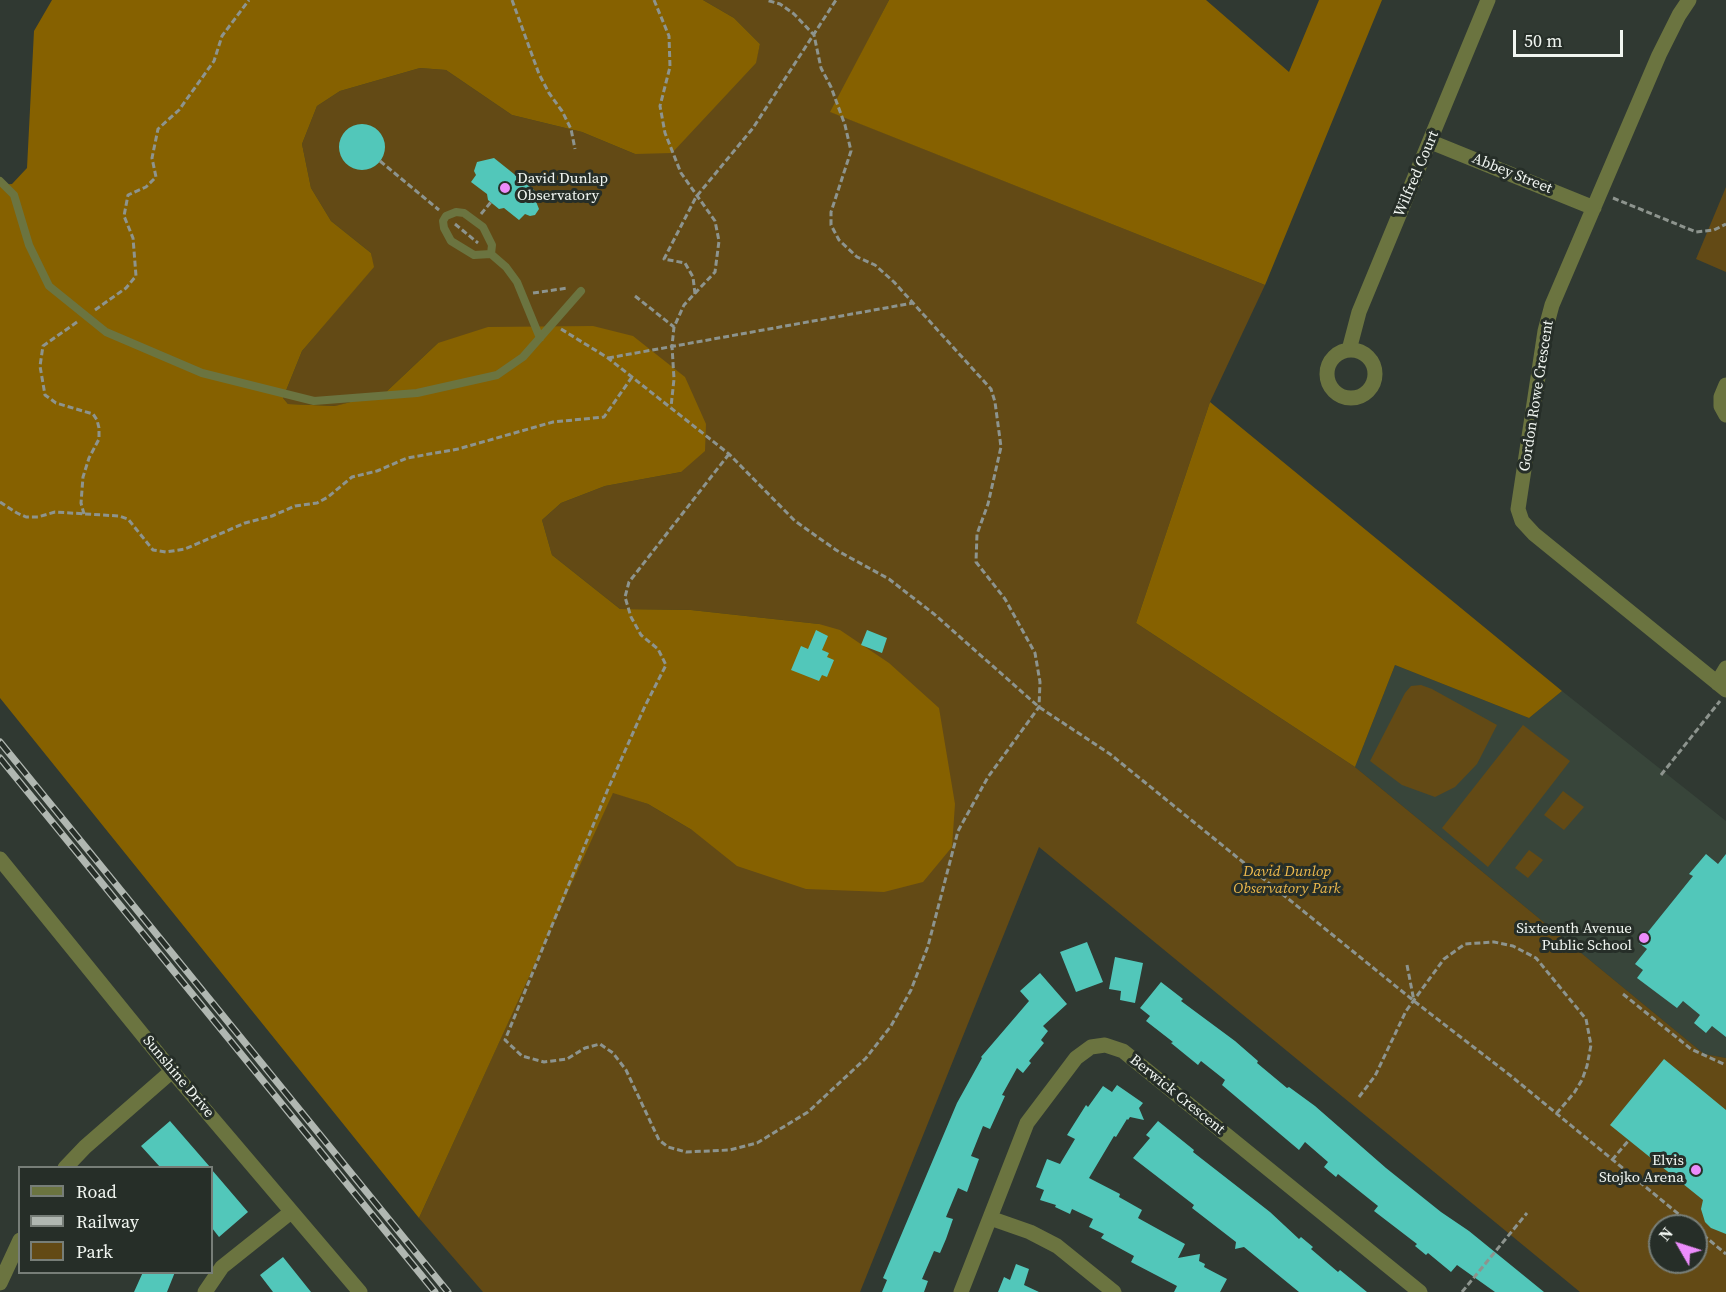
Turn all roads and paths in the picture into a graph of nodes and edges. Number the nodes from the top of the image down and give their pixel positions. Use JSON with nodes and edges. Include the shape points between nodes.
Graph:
{"nodes":[{"id":1,"x":249,"y":0,"type":"edge"},
{"id":2,"x":512,"y":0,"type":"edge"},
{"id":3,"x":654,"y":0,"type":"edge"},
{"id":4,"x":766,"y":0,"type":"edge"},
{"id":5,"x":836,"y":0,"type":"edge"},
{"id":6,"x":1488,"y":0,"type":"edge"},
{"id":7,"x":1689,"y":0,"type":"edge"},
{"id":8,"x":814,"y":35,"type":"junction"},
{"id":9,"x":1431,"y":142,"type":"junction"},
{"id":10,"x":575,"y":149,"type":"dead end"},
{"id":11,"x":380,"y":161,"type":"dead end"},
{"id":12,"x":0,"y":181,"type":"edge"},
{"id":13,"x":696,"y":197,"type":"junction"},
{"id":14,"x":1613,"y":198,"type":"dead end"},
{"id":15,"x":491,"y":202,"type":"dead end"},
{"id":16,"x":1594,"y":208,"type":"junction"},
{"id":17,"x":482,"y":214,"type":"dead end"},
{"id":18,"x":446,"y":216,"type":"junction"},
{"id":19,"x":1726,"y":224,"type":"edge"},
{"id":20,"x":480,"y":244,"type":"dead end"},
{"id":21,"x":491,"y":254,"type":"junction"},
{"id":22,"x":571,"y":287,"type":"dead end"},
{"id":23,"x":581,"y":291,"type":"dead end"},
{"id":24,"x":695,"y":294,"type":"junction"},
{"id":25,"x":522,"y":295,"type":"junction"},
{"id":26,"x":635,"y":296,"type":"dead end"},
{"id":27,"x":913,"y":303,"type":"junction"},
{"id":28,"x":86,"y":316,"type":"junction"},
{"id":29,"x":552,"y":323,"type":"junction"},
{"id":30,"x":674,"y":327,"type":"junction"},
{"id":31,"x":540,"y":338,"type":"junction"},
{"id":32,"x":672,"y":346,"type":"junction"},
{"id":33,"x":1349,"y":350,"type":"dead end"},
{"id":34,"x":608,"y":358,"type":"junction"},
{"id":35,"x":632,"y":377,"type":"junction"},
{"id":36,"x":1726,"y":385,"type":"edge"},
{"id":37,"x":671,"y":407,"type":"junction"},
{"id":38,"x":1726,"y":415,"type":"edge"},
{"id":39,"x":729,"y":454,"type":"junction"},
{"id":40,"x":0,"y":502,"type":"edge"},
{"id":41,"x":84,"y":514,"type":"junction"},
{"id":42,"x":1726,"y":668,"type":"edge"},
{"id":43,"x":1723,"y":689,"type":"edge"},
{"id":44,"x":1039,"y":707,"type":"junction"},
{"id":45,"x":1661,"y":775,"type":"dead end"},
{"id":46,"x":0,"y":860,"type":"edge"},
{"id":47,"x":1407,"y":965,"type":"dead end"},
{"id":48,"x":1623,"y":994,"type":"dead end"},
{"id":49,"x":1414,"y":1001,"type":"junction"},
{"id":50,"x":1726,"y":1065,"type":"edge"},
{"id":51,"x":172,"y":1071,"type":"junction"},
{"id":52,"x":1359,"y":1097,"type":"dead end"},
{"id":53,"x":1556,"y":1114,"type":"junction"},
{"id":54,"x":1629,"y":1140,"type":"dead end"},
{"id":55,"x":1612,"y":1160,"type":"junction"},
{"id":56,"x":66,"y":1166,"type":"edge"},
{"id":57,"x":291,"y":1212,"type":"junction"},
{"id":58,"x":1527,"y":1213,"type":"dead end"},
{"id":59,"x":1678,"y":1214,"type":"edge"},
{"id":60,"x":990,"y":1218,"type":"junction"},
{"id":61,"x":1708,"y":1239,"type":"edge"},
{"id":62,"x":18,"y":1244,"type":"edge"},
{"id":63,"x":1726,"y":1254,"type":"edge"},
{"id":64,"x":0,"y":1283,"type":"edge"},
{"id":65,"x":205,"y":1292,"type":"edge"},
{"id":66,"x":360,"y":1292,"type":"edge"},
{"id":67,"x":961,"y":1292,"type":"edge"},
{"id":68,"x":1114,"y":1292,"type":"edge"},
{"id":69,"x":1420,"y":1292,"type":"edge"},
{"id":70,"x":1462,"y":1292,"type":"edge"}],
"edges":[{"from":1,"to":28,"type":"path","via":[[222,36],[214,61],[179,110],[159,129],[152,158],[156,177],[146,187],[128,195],[124,216],[133,238],[136,276],[126,288]]},
{"from":2,"to":10,"type":"path","via":[[539,74],[571,129]]},
{"from":3,"to":13,"type":"path","via":[[669,36],[670,67],[660,106],[665,133],[681,173]]},
{"from":4,"to":8,"type":"path","via":[[794,14]]},
{"from":5,"to":8,"type":"path"},
{"from":6,"to":9,"type":"street","name":"Wilfred Court"},
{"from":7,"to":16,"type":"street","name":"Gordon Rowe Crescent","via":[[1659,55]]},
{"from":8,"to":13,"type":"path","via":[[753,129]]},
{"from":8,"to":27,"type":"path","via":[[821,69],[845,125],[850,151],[831,212],[831,225],[839,240],[857,257],[875,265]]},
{"from":9,"to":16,"type":"street","name":"Abbey Street"},
{"from":9,"to":33,"type":"street","name":"Wilfred Court","via":[[1359,312]]},
{"from":11,"to":18,"type":"path"},
{"from":12,"to":28,"type":"lane","via":[[15,195],[29,245],[49,286]]},
{"from":13,"to":24,"type":"path","via":[[715,221],[719,241],[716,272]]},
{"from":13,"to":24,"type":"path","via":[[664,259],[685,263],[693,277]]},
{"from":14,"to":19,"type":"path","via":[[1696,232]]},
{"from":15,"to":17,"type":"path"},
{"from":16,"to":43,"type":"street","name":"Gordon Rowe Crescent","via":[[1552,305],[1545,331],[1518,509],[1522,521],[1534,534]]},
{"from":18,"to":20,"type":"path"},
{"from":18,"to":21,"type":"lane","via":[[464,213],[476,220],[492,244]]},
{"from":18,"to":21,"type":"lane","via":[[444,228],[451,241],[467,253]]},
{"from":21,"to":25,"type":"lane","via":[[506,267]]},
{"from":22,"to":25,"type":"path"},
{"from":23,"to":29,"type":"lane"},
{"from":24,"to":30,"type":"path","via":[[684,305]]},
{"from":25,"to":31,"type":"lane"},
{"from":26,"to":30,"type":"path"},
{"from":27,"to":32,"type":"path"},
{"from":27,"to":44,"type":"path","via":[[991,389],[1001,447],[977,534],[976,562],[1005,599],[1035,653]]},
{"from":28,"to":31,"type":"lane","via":[[106,332],[202,373],[314,401],[417,393],[497,375],[523,357]]},
{"from":28,"to":41,"type":"path","via":[[43,346],[40,366],[45,395],[56,403],[93,414],[97,420],[99,439],[83,477]]},
{"from":29,"to":31,"type":"lane"},
{"from":29,"to":34,"type":"path"},
{"from":30,"to":32,"type":"path"},
{"from":32,"to":34,"type":"path"},
{"from":32,"to":37,"type":"path"},
{"from":34,"to":35,"type":"path"},
{"from":35,"to":37,"type":"path"},
{"from":35,"to":41,"type":"path","via":[[604,417],[553,422],[458,449],[407,458],[352,477],[317,503],[245,523],[186,549],[153,550],[128,519]]},
{"from":36,"to":38,"type":"street","via":[[1721,398]]},
{"from":37,"to":39,"type":"path"},
{"from":39,"to":44,"type":"path","via":[[795,520],[836,550],[898,586]]},
{"from":39,"to":44,"type":"path","via":[[629,582],[625,597],[631,617],[666,665],[608,789],[505,1040],[522,1056],[544,1062],[567,1059],[600,1044],[626,1070],[659,1140],[686,1152],[730,1150],[756,1143],[808,1112],[866,1059],[891,1026],[911,990],[928,946],[958,831],[988,777]]},
{"from":40,"to":41,"type":"path","via":[[26,517],[55,512]]},
{"from":42,"to":43,"type":"street"},
{"from":43,"to":45,"type":"path"},
{"from":44,"to":49,"type":"path","via":[[1110,754]]},
{"from":46,"to":51,"type":"street","name":"Sunshine Drive"},
{"from":47,"to":49,"type":"path"},
{"from":48,"to":50,"type":"path","via":[[1691,1049]]},
{"from":49,"to":52,"type":"path","via":[[1375,1076]]},
{"from":49,"to":53,"type":"path"},
{"from":49,"to":53,"type":"path","via":[[1444,959],[1465,944],[1494,942],[1514,946],[1536,958],[1586,1019],[1591,1045],[1582,1080]]},
{"from":51,"to":56,"type":"street"},
{"from":51,"to":57,"type":"street","name":"Sunshine Drive"},
{"from":53,"to":55,"type":"path"},
{"from":54,"to":55,"type":"path"},
{"from":55,"to":59,"type":"path"},
{"from":57,"to":65,"type":"street","via":[[222,1267]]},
{"from":57,"to":66,"type":"street","name":"Sunshine Drive"},
{"from":58,"to":70,"type":"path"},
{"from":60,"to":67,"type":"street","name":"Berwick Crescent"},
{"from":60,"to":68,"type":"street","via":[[1057,1245]]},
{"from":60,"to":69,"type":"street","name":"Berwick Crescent","via":[[1028,1123],[1077,1058],[1091,1047],[1105,1044],[1123,1051]]},
{"from":61,"to":63,"type":"path"},
{"from":62,"to":64,"type":"street"}]}
